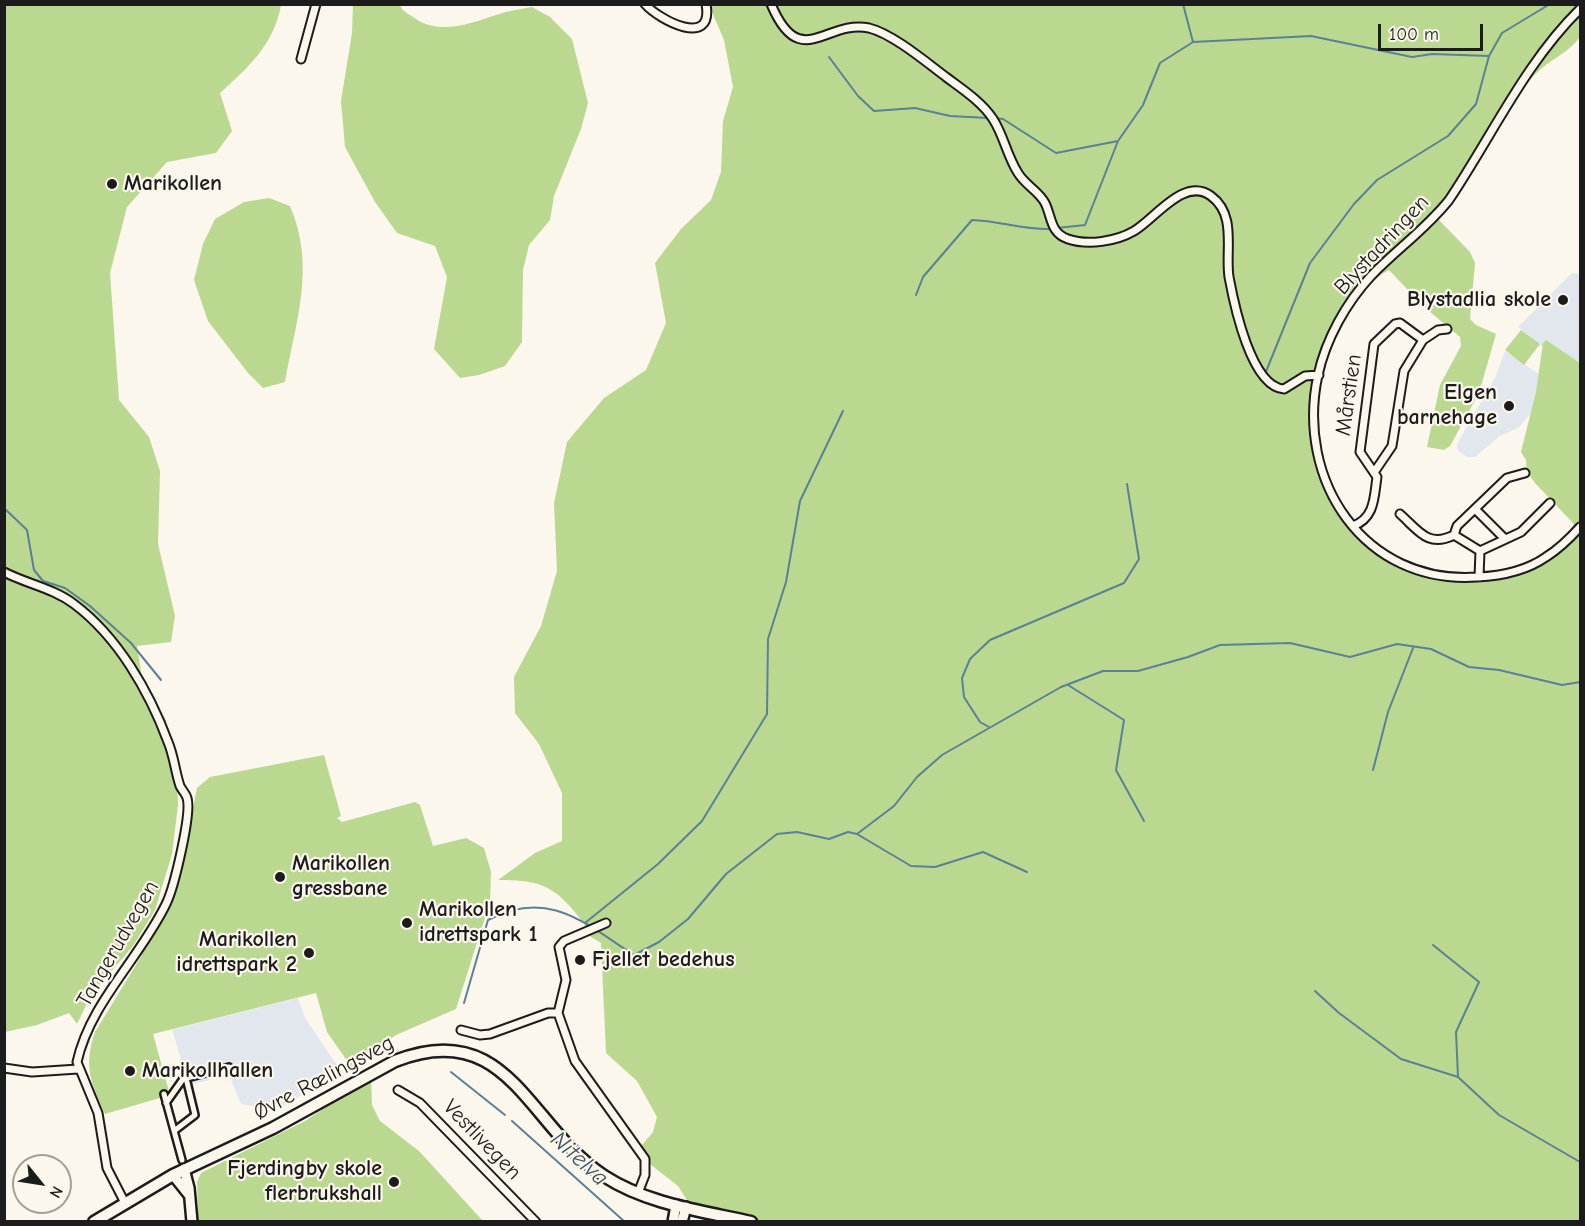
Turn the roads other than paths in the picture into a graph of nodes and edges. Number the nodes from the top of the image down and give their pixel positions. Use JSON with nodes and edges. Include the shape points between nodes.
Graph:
{"nodes":[{"id":1,"x":316,"y":4,"type":"edge"},
{"id":2,"x":645,"y":4,"type":"edge"},
{"id":3,"x":706,"y":4,"type":"edge"},
{"id":4,"x":771,"y":4,"type":"edge"},
{"id":5,"x":1581,"y":9,"type":"edge"},
{"id":6,"x":301,"y":59,"type":"dead end"},
{"id":7,"x":1447,"y":329,"type":"dead end"},
{"id":8,"x":1423,"y":340,"type":"junction"},
{"id":9,"x":1318,"y":375,"type":"junction"},
{"id":10,"x":1376,"y":471,"type":"junction"},
{"id":11,"x":1525,"y":473,"type":"dead end"},
{"id":12,"x":1550,"y":503,"type":"dead end"},
{"id":13,"x":1475,"y":509,"type":"junction"},
{"id":14,"x":1400,"y":514,"type":"dead end"},
{"id":15,"x":1353,"y":526,"type":"junction"},
{"id":16,"x":1581,"y":527,"type":"edge"},
{"id":17,"x":1454,"y":535,"type":"junction"},
{"id":18,"x":1505,"y":539,"type":"junction"},
{"id":19,"x":1480,"y":551,"type":"junction"},
{"id":20,"x":4,"y":572,"type":"edge"},
{"id":21,"x":1479,"y":577,"type":"junction"},
{"id":22,"x":606,"y":923,"type":"dead end"},
{"id":23,"x":558,"y":1013,"type":"junction"},
{"id":24,"x":462,"y":1030,"type":"dead end"},
{"id":25,"x":229,"y":1067,"type":"dead end"},
{"id":26,"x":4,"y":1068,"type":"edge"},
{"id":27,"x":78,"y":1069,"type":"junction"},
{"id":28,"x":186,"y":1078,"type":"junction"},
{"id":29,"x":398,"y":1090,"type":"dead end"},
{"id":30,"x":157,"y":1098,"type":"dead end"},
{"id":31,"x":166,"y":1103,"type":"junction"},
{"id":32,"x":174,"y":1131,"type":"junction"},
{"id":33,"x":183,"y":1164,"type":"junction"},
{"id":34,"x":174,"y":1175,"type":"junction"},
{"id":35,"x":638,"y":1193,"type":"junction"},
{"id":36,"x":189,"y":1195,"type":"junction"},
{"id":37,"x":125,"y":1203,"type":"junction"},
{"id":38,"x":681,"y":1206,"type":"junction"},
{"id":39,"x":94,"y":1221,"type":"edge"},
{"id":40,"x":192,"y":1221,"type":"edge"},
{"id":41,"x":536,"y":1221,"type":"edge"},
{"id":42,"x":673,"y":1221,"type":"edge"},
{"id":43,"x":682,"y":1221,"type":"edge"},
{"id":44,"x":751,"y":1221,"type":"edge"}],
"edges":[{"from":1,"to":6,"type":"street"},
{"from":2,"to":3,"type":"street","via":[[665,21],[684,29],[702,24]]},
{"from":4,"to":9,"type":"street","via":[[779,22],[793,36],[812,40],[851,27],[873,29],[955,84],[992,118],[1017,173],[1044,201],[1053,228],[1067,239],[1088,242],[1123,237],[1184,193],[1195,190],[1208,194],[1220,204],[1225,216],[1229,277],[1260,375],[1273,387],[1284,389],[1305,376]]},
{"from":5,"to":9,"type":"street","name":"Blystadringen","via":[[1531,70],[1449,200],[1434,219],[1372,275],[1346,309]]},
{"from":7,"to":8,"type":"street"},
{"from":8,"to":10,"type":"street","via":[[1404,371],[1392,446]]},
{"from":8,"to":10,"type":"street","name":"Mårstien","via":[[1400,323],[1374,345],[1360,452]]},
{"from":9,"to":15,"type":"street","name":"Blystadringen","via":[[1313,438],[1327,486]]},
{"from":10,"to":15,"type":"street","via":[[1372,508],[1367,518]]},
{"from":11,"to":13,"type":"street","via":[[1511,474]]},
{"from":12,"to":18,"type":"street","via":[[1521,532]]},
{"from":13,"to":17,"type":"street","via":[[1457,526]]},
{"from":13,"to":18,"type":"street"},
{"from":14,"to":17,"type":"street","via":[[1427,538],[1441,541]]},
{"from":15,"to":21,"type":"street","name":"Blystadringen","via":[[1369,543],[1410,567],[1444,577]]},
{"from":16,"to":21,"type":"street","name":"Blystadringen","via":[[1546,558],[1509,573]]},
{"from":17,"to":19,"type":"street"},
{"from":18,"to":19,"type":"street"},
{"from":19,"to":21,"type":"street"},
{"from":20,"to":27,"type":"street","name":"Tangerudvegen","via":[[59,594],[92,619],[115,644],[162,728],[188,798],[181,854],[170,897],[97,1015],[79,1051]]},
{"from":22,"to":23,"type":"street","via":[[564,941],[559,947],[566,980]]},
{"from":23,"to":24,"type":"street","via":[[490,1034]]},
{"from":23,"to":35,"type":"street","via":[[575,1061],[645,1160]]},
{"from":25,"to":28,"type":"street"},
{"from":26,"to":27,"type":"street","via":[[32,1072]]},
{"from":27,"to":37,"type":"street","via":[[98,1113],[107,1168]]},
{"from":28,"to":31,"type":"street"},
{"from":28,"to":32,"type":"street","via":[[195,1115]]},
{"from":29,"to":41,"type":"street","name":"Vestlivegen","via":[[420,1103]]},
{"from":30,"to":31,"type":"street","via":[[164,1095]]},
{"from":31,"to":32,"type":"street"},
{"from":32,"to":33,"type":"street"},
{"from":33,"to":34,"type":"main road","name":"Øvre Rælingsveg"},
{"from":33,"to":35,"type":"main road","name":"Øvre Rælingsveg","via":[[273,1128],[395,1061],[415,1053],[448,1051],[480,1059],[506,1074],[576,1155],[603,1176]]},
{"from":33,"to":36,"type":"street"},
{"from":34,"to":36,"type":"street"},
{"from":34,"to":37,"type":"main road","name":"Øvre Rælingsveg"},
{"from":35,"to":38,"type":"main road","name":"Øvre Rælingsveg"},
{"from":36,"to":40,"type":"street"},
{"from":37,"to":39,"type":"main road","name":"Øvre Rælingsveg"},
{"from":38,"to":42,"type":"street"},
{"from":38,"to":43,"type":"street"},
{"from":38,"to":44,"type":"main road","name":"Øvre Rælingsveg"}]}
